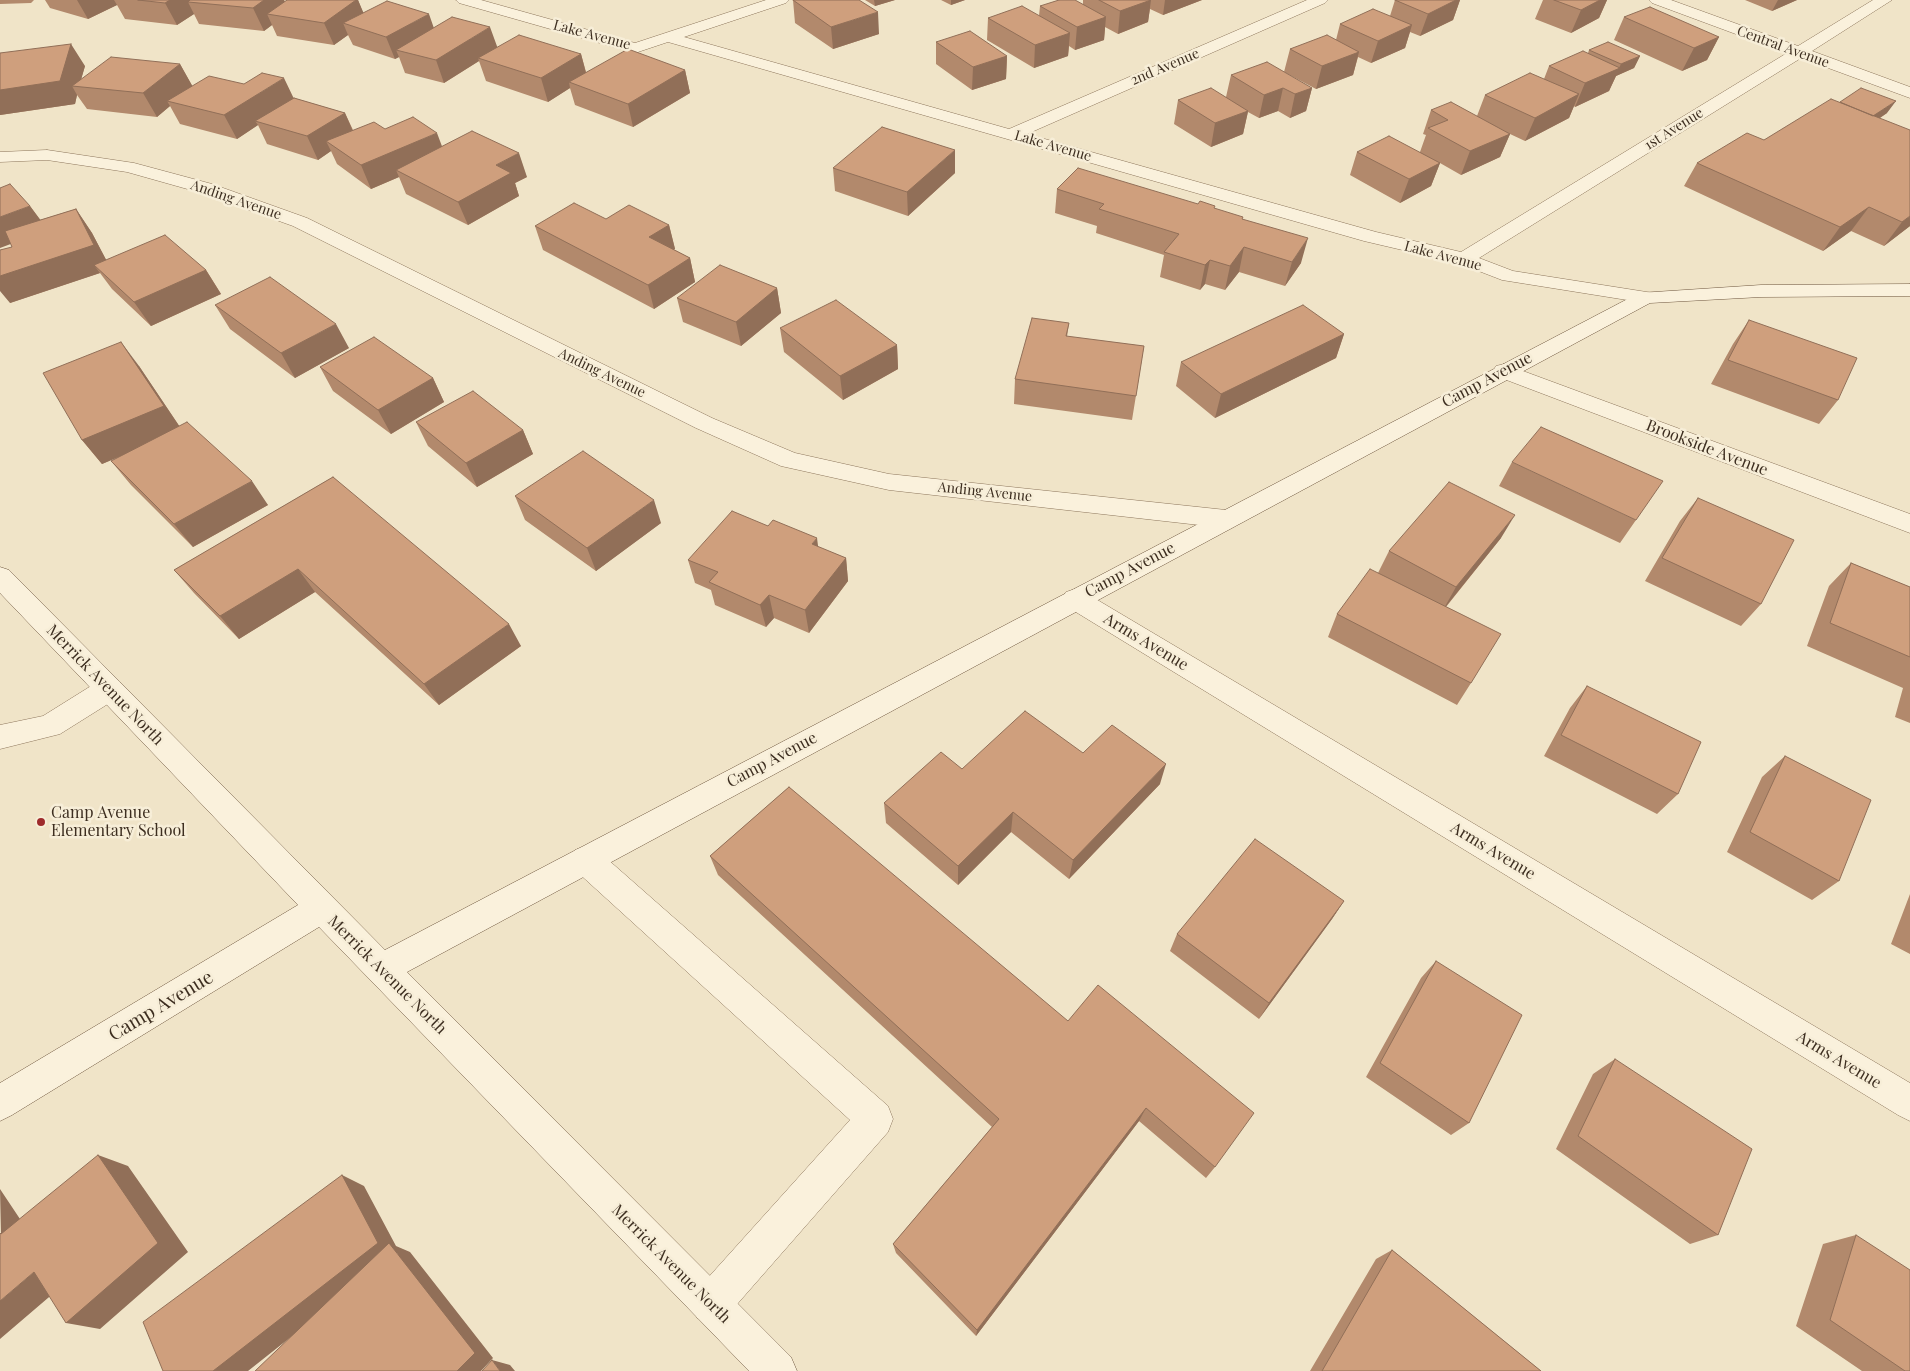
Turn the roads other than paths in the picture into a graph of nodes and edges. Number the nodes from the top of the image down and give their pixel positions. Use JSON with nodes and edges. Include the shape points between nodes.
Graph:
{"nodes":[{"id":1,"x":464,"y":0,"type":"edge"},
{"id":2,"x":781,"y":0,"type":"edge"},
{"id":3,"x":1320,"y":0,"type":"edge"},
{"id":4,"x":1657,"y":0,"type":"edge"},
{"id":5,"x":1884,"y":0,"type":"edge"},
{"id":6,"x":668,"y":37,"type":"junction"},
{"id":7,"x":1798,"y":52,"type":"junction"},
{"id":8,"x":1910,"y":94,"type":"edge"},
{"id":9,"x":1011,"y":134,"type":"junction"},
{"id":10,"x":0,"y":157,"type":"edge"},
{"id":11,"x":1464,"y":259,"type":"junction"},
{"id":12,"x":1910,"y":290,"type":"edge"},
{"id":13,"x":1646,"y":297,"type":"junction"},
{"id":14,"x":1504,"y":371,"type":"junction"},
{"id":15,"x":1226,"y":519,"type":"junction"},
{"id":16,"x":1910,"y":524,"type":"edge"},
{"id":17,"x":0,"y":577,"type":"edge"},
{"id":18,"x":1075,"y":599,"type":"junction"},
{"id":19,"x":109,"y":689,"type":"junction"},
{"id":20,"x":0,"y":737,"type":"edge"},
{"id":21,"x":586,"y":860,"type":"junction"},
{"id":22,"x":322,"y":908,"type":"junction"},
{"id":23,"x":381,"y":969,"type":"junction"},
{"id":24,"x":0,"y":1103,"type":"edge"},
{"id":25,"x":1910,"y":1103,"type":"edge"},
{"id":26,"x":711,"y":1304,"type":"junction"},
{"id":27,"x":777,"y":1371,"type":"edge"}],
"edges":[{"from":1,"to":6,"type":"street","name":"Lake Avenue","via":[[635,48]]},
{"from":2,"to":6,"type":"street"},
{"from":3,"to":9,"type":"street","name":"2nd Avenue"},
{"from":4,"to":7,"type":"street","name":"Central Avenue"},
{"from":5,"to":7,"type":"street","name":"1st Avenue"},
{"from":6,"to":9,"type":"street","name":"Lake Avenue"},
{"from":7,"to":8,"type":"street","name":"Central Avenue"},
{"from":7,"to":11,"type":"street","name":"1st Avenue"},
{"from":9,"to":11,"type":"street","name":"Lake Avenue","via":[[1371,237]]},
{"from":10,"to":15,"type":"street","name":"Anding Avenue","via":[[47,155],[128,167],[204,188],[300,222],[704,423],[789,460],[889,482]]},
{"from":11,"to":13,"type":"street","name":"Lake Avenue","via":[[1509,276]]},
{"from":12,"to":13,"type":"street","name":"Camp Avenue","via":[[1761,291]]},
{"from":13,"to":14,"type":"street","name":"Camp Avenue"},
{"from":14,"to":15,"type":"street","name":"Camp Avenue"},
{"from":14,"to":16,"type":"street","name":"Brookside Avenue"},
{"from":15,"to":18,"type":"street","name":"Camp Avenue"},
{"from":17,"to":19,"type":"street","name":"Merrick Avenue North"},
{"from":18,"to":21,"type":"street","name":"Camp Avenue"},
{"from":18,"to":25,"type":"street","name":"Arms Avenue"},
{"from":19,"to":20,"type":"street","via":[[50,726]]},
{"from":19,"to":22,"type":"street","name":"Merrick Avenue North"},
{"from":21,"to":23,"type":"street","name":"Camp Avenue"},
{"from":21,"to":26,"type":"street","via":[[875,1119]]},
{"from":22,"to":23,"type":"street","name":"Merrick Avenue North"},
{"from":22,"to":24,"type":"street","name":"Camp Avenue"},
{"from":23,"to":26,"type":"street","name":"Merrick Avenue North"},
{"from":26,"to":27,"type":"street","name":"Merrick Avenue North"}]}
